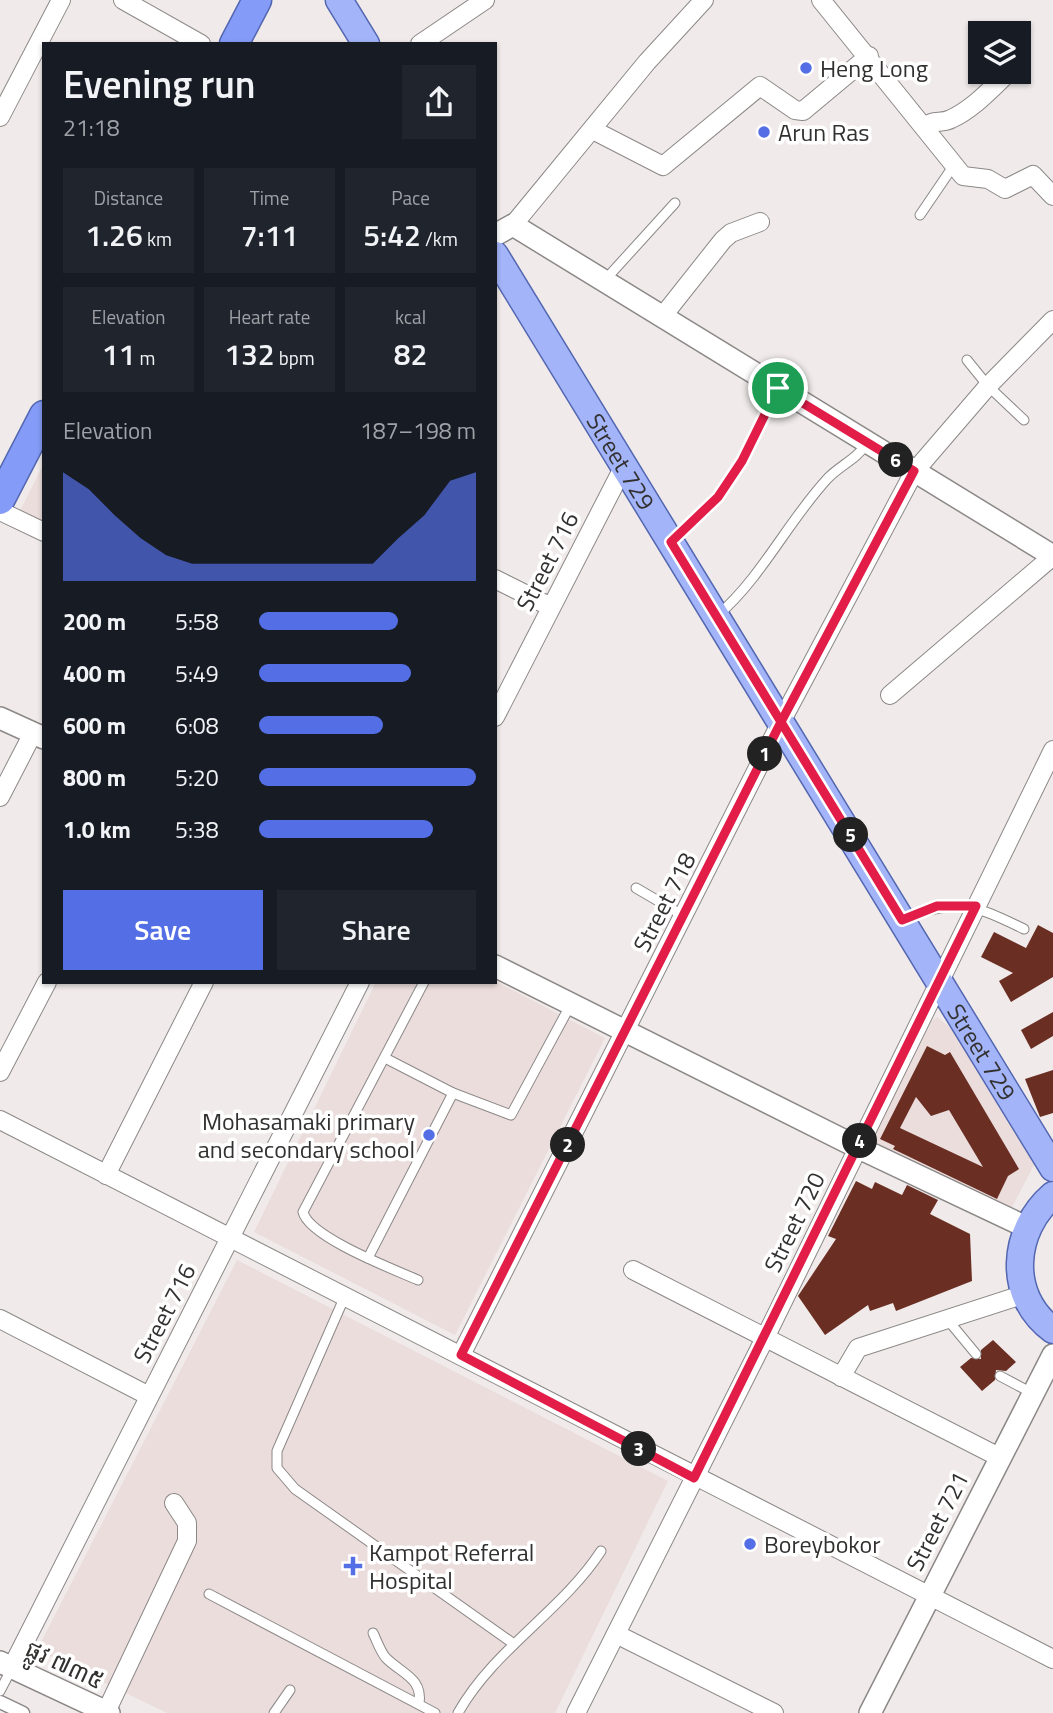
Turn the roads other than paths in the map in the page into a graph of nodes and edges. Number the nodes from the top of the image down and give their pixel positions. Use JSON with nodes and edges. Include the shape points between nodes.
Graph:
{"nodes":[{"id":1,"x":61,"y":0,"type":"edge"},
{"id":2,"x":123,"y":0,"type":"edge"},
{"id":3,"x":257,"y":0,"type":"edge"},
{"id":4,"x":339,"y":0,"type":"edge"},
{"id":5,"x":485,"y":0,"type":"edge"},
{"id":6,"x":704,"y":0,"type":"edge"},
{"id":7,"x":821,"y":0,"type":"edge"},
{"id":8,"x":197,"y":42,"type":"edge"},
{"id":9,"x":235,"y":42,"type":"edge"},
{"id":10,"x":365,"y":42,"type":"edge"},
{"id":11,"x":423,"y":42,"type":"edge"},
{"id":12,"x":869,"y":56,"type":"junction"},
{"id":13,"x":996,"y":84,"type":"edge"},
{"id":14,"x":0,"y":117,"type":"edge"},
{"id":15,"x":924,"y":127,"type":"junction"},
{"id":16,"x":593,"y":130,"type":"junction"},
{"id":17,"x":954,"y":165,"type":"junction"},
{"id":18,"x":1053,"y":196,"type":"edge"},
{"id":19,"x":675,"y":203,"type":"dead end"},
{"id":20,"x":920,"y":215,"type":"dead end"},
{"id":21,"x":760,"y":222,"type":"dead end"},
{"id":22,"x":504,"y":230,"type":"edge"},
{"id":23,"x":497,"y":259,"type":"edge"},
{"id":24,"x":604,"y":281,"type":"junction"},
{"id":25,"x":662,"y":317,"type":"junction"},
{"id":26,"x":1053,"y":320,"type":"edge"},
{"id":27,"x":967,"y":360,"type":"dead end"},
{"id":28,"x":988,"y":386,"type":"junction"},
{"id":29,"x":778,"y":388,"type":"junction"},
{"id":30,"x":42,"y":419,"type":"edge"},
{"id":31,"x":1024,"y":420,"type":"dead end"},
{"id":32,"x":867,"y":443,"type":"junction"},
{"id":33,"x":624,"y":466,"type":"junction"},
{"id":34,"x":914,"y":471,"type":"junction"},
{"id":35,"x":0,"y":500,"type":"edge"},
{"id":36,"x":0,"y":511,"type":"edge"},
{"id":37,"x":42,"y":532,"type":"edge"},
{"id":38,"x":671,"y":542,"type":"junction"},
{"id":39,"x":1053,"y":556,"type":"edge"},
{"id":40,"x":497,"y":580,"type":"edge"},
{"id":41,"x":551,"y":607,"type":"junction"},
{"id":42,"x":716,"y":616,"type":"junction"},
{"id":43,"x":890,"y":695,"type":"dead end"},
{"id":44,"x":497,"y":713,"type":"edge"},
{"id":45,"x":0,"y":718,"type":"edge"},
{"id":46,"x":781,"y":722,"type":"junction"},
{"id":47,"x":38,"y":735,"type":"edge"},
{"id":48,"x":1053,"y":752,"type":"edge"},
{"id":49,"x":0,"y":797,"type":"edge"},
{"id":50,"x":636,"y":888,"type":"dead end"},
{"id":51,"x":976,"y":906,"type":"junction"},
{"id":52,"x":684,"y":916,"type":"junction"},
{"id":53,"x":902,"y":920,"type":"junction"},
{"id":54,"x":1024,"y":929,"type":"dead end"},
{"id":55,"x":497,"y":967,"type":"edge"},
{"id":56,"x":939,"y":980,"type":"junction"},
{"id":57,"x":46,"y":984,"type":"edge"},
{"id":58,"x":203,"y":984,"type":"edge"},
{"id":59,"x":359,"y":984,"type":"edge"},
{"id":60,"x":423,"y":984,"type":"edge"},
{"id":61,"x":571,"y":1004,"type":"junction"},
{"id":62,"x":626,"y":1032,"type":"junction"},
{"id":63,"x":385,"y":1058,"type":"junction"},
{"id":64,"x":0,"y":1072,"type":"edge"},
{"id":65,"x":453,"y":1093,"type":"junction"},
{"id":66,"x":0,"y":1120,"type":"edge"},
{"id":67,"x":857,"y":1147,"type":"junction"},
{"id":68,"x":1053,"y":1168,"type":"edge"},
{"id":69,"x":106,"y":1175,"type":"junction"},
{"id":70,"x":1053,"y":1195,"type":"edge"},
{"id":71,"x":1026,"y":1227,"type":"junction"},
{"id":72,"x":231,"y":1237,"type":"junction"},
{"id":73,"x":368,"y":1258,"type":"junction"},
{"id":74,"x":633,"y":1270,"type":"dead end"},
{"id":75,"x":418,"y":1280,"type":"dead end"},
{"id":76,"x":1025,"y":1294,"type":"junction"},
{"id":77,"x":345,"y":1296,"type":"junction"},
{"id":78,"x":0,"y":1319,"type":"edge"},
{"id":79,"x":947,"y":1320,"type":"junction"},
{"id":80,"x":1053,"y":1330,"type":"edge"},
{"id":81,"x":765,"y":1338,"type":"junction"},
{"id":82,"x":976,"y":1354,"type":"dead end"},
{"id":83,"x":461,"y":1355,"type":"junction"},
{"id":84,"x":1053,"y":1355,"type":"edge"},
{"id":85,"x":1000,"y":1376,"type":"dead end"},
{"id":86,"x":841,"y":1377,"type":"junction"},
{"id":87,"x":1032,"y":1393,"type":"junction"},
{"id":88,"x":149,"y":1396,"type":"junction"},
{"id":89,"x":999,"y":1457,"type":"junction"},
{"id":90,"x":694,"y":1478,"type":"junction"},
{"id":91,"x":174,"y":1503,"type":"dead end"},
{"id":92,"x":601,"y":1550,"type":"dead end"},
{"id":93,"x":209,"y":1594,"type":"dead end"},
{"id":94,"x":929,"y":1595,"type":"junction"},
{"id":95,"x":373,"y":1633,"type":"dead end"},
{"id":96,"x":616,"y":1634,"type":"junction"},
{"id":97,"x":514,"y":1644,"type":"junction"},
{"id":98,"x":1053,"y":1659,"type":"edge"},
{"id":99,"x":6,"y":1665,"type":"edge"},
{"id":100,"x":290,"y":1690,"type":"dead end"},
{"id":101,"x":0,"y":1691,"type":"edge"},
{"id":102,"x":0,"y":1702,"type":"edge"},
{"id":103,"x":419,"y":1704,"type":"junction"},
{"id":104,"x":107,"y":1712,"type":"edge"},
{"id":105,"x":23,"y":1713,"type":"edge"},
{"id":106,"x":274,"y":1713,"type":"edge"},
{"id":107,"x":435,"y":1713,"type":"edge"},
{"id":108,"x":458,"y":1713,"type":"edge"},
{"id":109,"x":576,"y":1713,"type":"edge"},
{"id":110,"x":774,"y":1713,"type":"edge"},
{"id":111,"x":870,"y":1713,"type":"edge"}],
"edges":[{"from":1,"to":14,"type":"street"},
{"from":2,"to":8,"type":"street"},
{"from":3,"to":9,"type":"highway"},
{"from":4,"to":10,"type":"main road"},
{"from":5,"to":11,"type":"street"},
{"from":6,"to":16,"type":"street"},
{"from":7,"to":12,"type":"street"},
{"from":12,"to":15,"type":"street"},
{"from":12,"to":16,"type":"street","via":[[803,111],[760,86],[663,166]]},
{"from":13,"to":15,"type":"street","via":[[969,108]]},
{"from":15,"to":17,"type":"street"},
{"from":16,"to":22,"type":"street"},
{"from":17,"to":18,"type":"street","via":[[963,176],[988,179],[1005,189],[1033,175]]},
{"from":17,"to":20,"type":"lane"},
{"from":19,"to":24,"type":"lane"},
{"from":21,"to":25,"type":"street","via":[[723,240]]},
{"from":22,"to":24,"type":"street"},
{"from":23,"to":33,"type":"main road","name":"Street 729"},
{"from":24,"to":25,"type":"street"},
{"from":25,"to":29,"type":"street"},
{"from":26,"to":28,"type":"street","name":"Street 718"},
{"from":27,"to":28,"type":"lane"},
{"from":28,"to":31,"type":"lane"},
{"from":28,"to":34,"type":"street","name":"Street 718"},
{"from":29,"to":32,"type":"street"},
{"from":29,"to":38,"type":"lane","via":[[742,461],[718,497]]},
{"from":30,"to":35,"type":"highway"},
{"from":32,"to":34,"type":"street"},
{"from":32,"to":42,"type":"lane","via":[[858,457],[828,478],[782,533],[744,592]]},
{"from":33,"to":38,"type":"main road","name":"Street 729"},
{"from":33,"to":41,"type":"street","name":"Street 716"},
{"from":34,"to":39,"type":"street"},
{"from":34,"to":46,"type":"street","name":"Street 718"},
{"from":36,"to":37,"type":"street"},
{"from":38,"to":42,"type":"main road","name":"Street 729"},
{"from":39,"to":43,"type":"street"},
{"from":40,"to":41,"type":"street"},
{"from":41,"to":44,"type":"street","name":"Street 716"},
{"from":42,"to":46,"type":"main road","name":"Street 729"},
{"from":45,"to":47,"type":"street"},
{"from":46,"to":52,"type":"street","name":"Street 718"},
{"from":46,"to":53,"type":"main road","name":"Street 729"},
{"from":47,"to":49,"type":"street"},
{"from":48,"to":51,"type":"street","name":"Street 720"},
{"from":50,"to":52,"type":"lane"},
{"from":51,"to":53,"type":"lane","via":[[937,906]]},
{"from":51,"to":54,"type":"lane"},
{"from":51,"to":56,"type":"street","name":"Street 720"},
{"from":52,"to":62,"type":"street","name":"Street 718"},
{"from":53,"to":56,"type":"main road","name":"Street 729"},
{"from":55,"to":61,"type":"street"},
{"from":56,"to":67,"type":"street","name":"Street 720"},
{"from":56,"to":68,"type":"main road","name":"Street 729"},
{"from":57,"to":64,"type":"street"},
{"from":58,"to":69,"type":"street"},
{"from":59,"to":72,"type":"street","name":"Street 716"},
{"from":60,"to":63,"type":"lane"},
{"from":61,"to":62,"type":"street"},
{"from":61,"to":65,"type":"lane","via":[[511,1115]]},
{"from":62,"to":67,"type":"street"},
{"from":62,"to":83,"type":"street","name":"Street 718"},
{"from":63,"to":65,"type":"lane"},
{"from":63,"to":73,"type":"lane","via":[[303,1212],[310,1225]]},
{"from":65,"to":73,"type":"lane"},
{"from":66,"to":69,"type":"street"},
{"from":67,"to":71,"type":"street"},
{"from":67,"to":81,"type":"street","name":"Street 720"},
{"from":69,"to":72,"type":"street"},
{"from":70,"to":71,"type":"main road"},
{"from":71,"to":76,"type":"main road","via":[[1019,1269]]},
{"from":72,"to":77,"type":"street"},
{"from":72,"to":88,"type":"street","name":"Street 716"},
{"from":73,"to":75,"type":"lane"},
{"from":74,"to":81,"type":"street"},
{"from":76,"to":79,"type":"street"},
{"from":76,"to":80,"type":"main road","via":[[1038,1317]]},
{"from":77,"to":83,"type":"street"},
{"from":77,"to":97,"type":"lane","via":[[277,1451],[277,1468],[295,1489]]},
{"from":78,"to":88,"type":"street"},
{"from":79,"to":82,"type":"lane"},
{"from":79,"to":86,"type":"street","via":[[858,1348]]},
{"from":81,"to":86,"type":"street"},
{"from":81,"to":90,"type":"street","name":"Street 720"},
{"from":83,"to":90,"type":"street"},
{"from":84,"to":87,"type":"street","name":"Street 721"},
{"from":85,"to":87,"type":"lane"},
{"from":86,"to":89,"type":"street"},
{"from":87,"to":89,"type":"street","name":"Street 721"},
{"from":88,"to":99,"type":"street","name":"Street 716"},
{"from":89,"to":94,"type":"street","name":"Street 721"},
{"from":90,"to":94,"type":"street"},
{"from":90,"to":96,"type":"street","name":"Street 720"},
{"from":91,"to":104,"type":"street","via":[[187,1523],[187,1541]]},
{"from":92,"to":97,"type":"lane","via":[[573,1589]]},
{"from":93,"to":103,"type":"lane"},
{"from":94,"to":98,"type":"street"},
{"from":94,"to":111,"type":"street","name":"Street 721"},
{"from":95,"to":103,"type":"lane","via":[[386,1657],[417,1684]]},
{"from":96,"to":109,"type":"street","name":"Street 720"},
{"from":96,"to":110,"type":"street"},
{"from":97,"to":108,"type":"lane"},
{"from":99,"to":101,"type":"lane"},
{"from":99,"to":104,"type":"street","name":"ផ្លូវ ៧៣៥"},
{"from":100,"to":106,"type":"lane"},
{"from":102,"to":105,"type":"street"},
{"from":103,"to":107,"type":"lane"}]}
